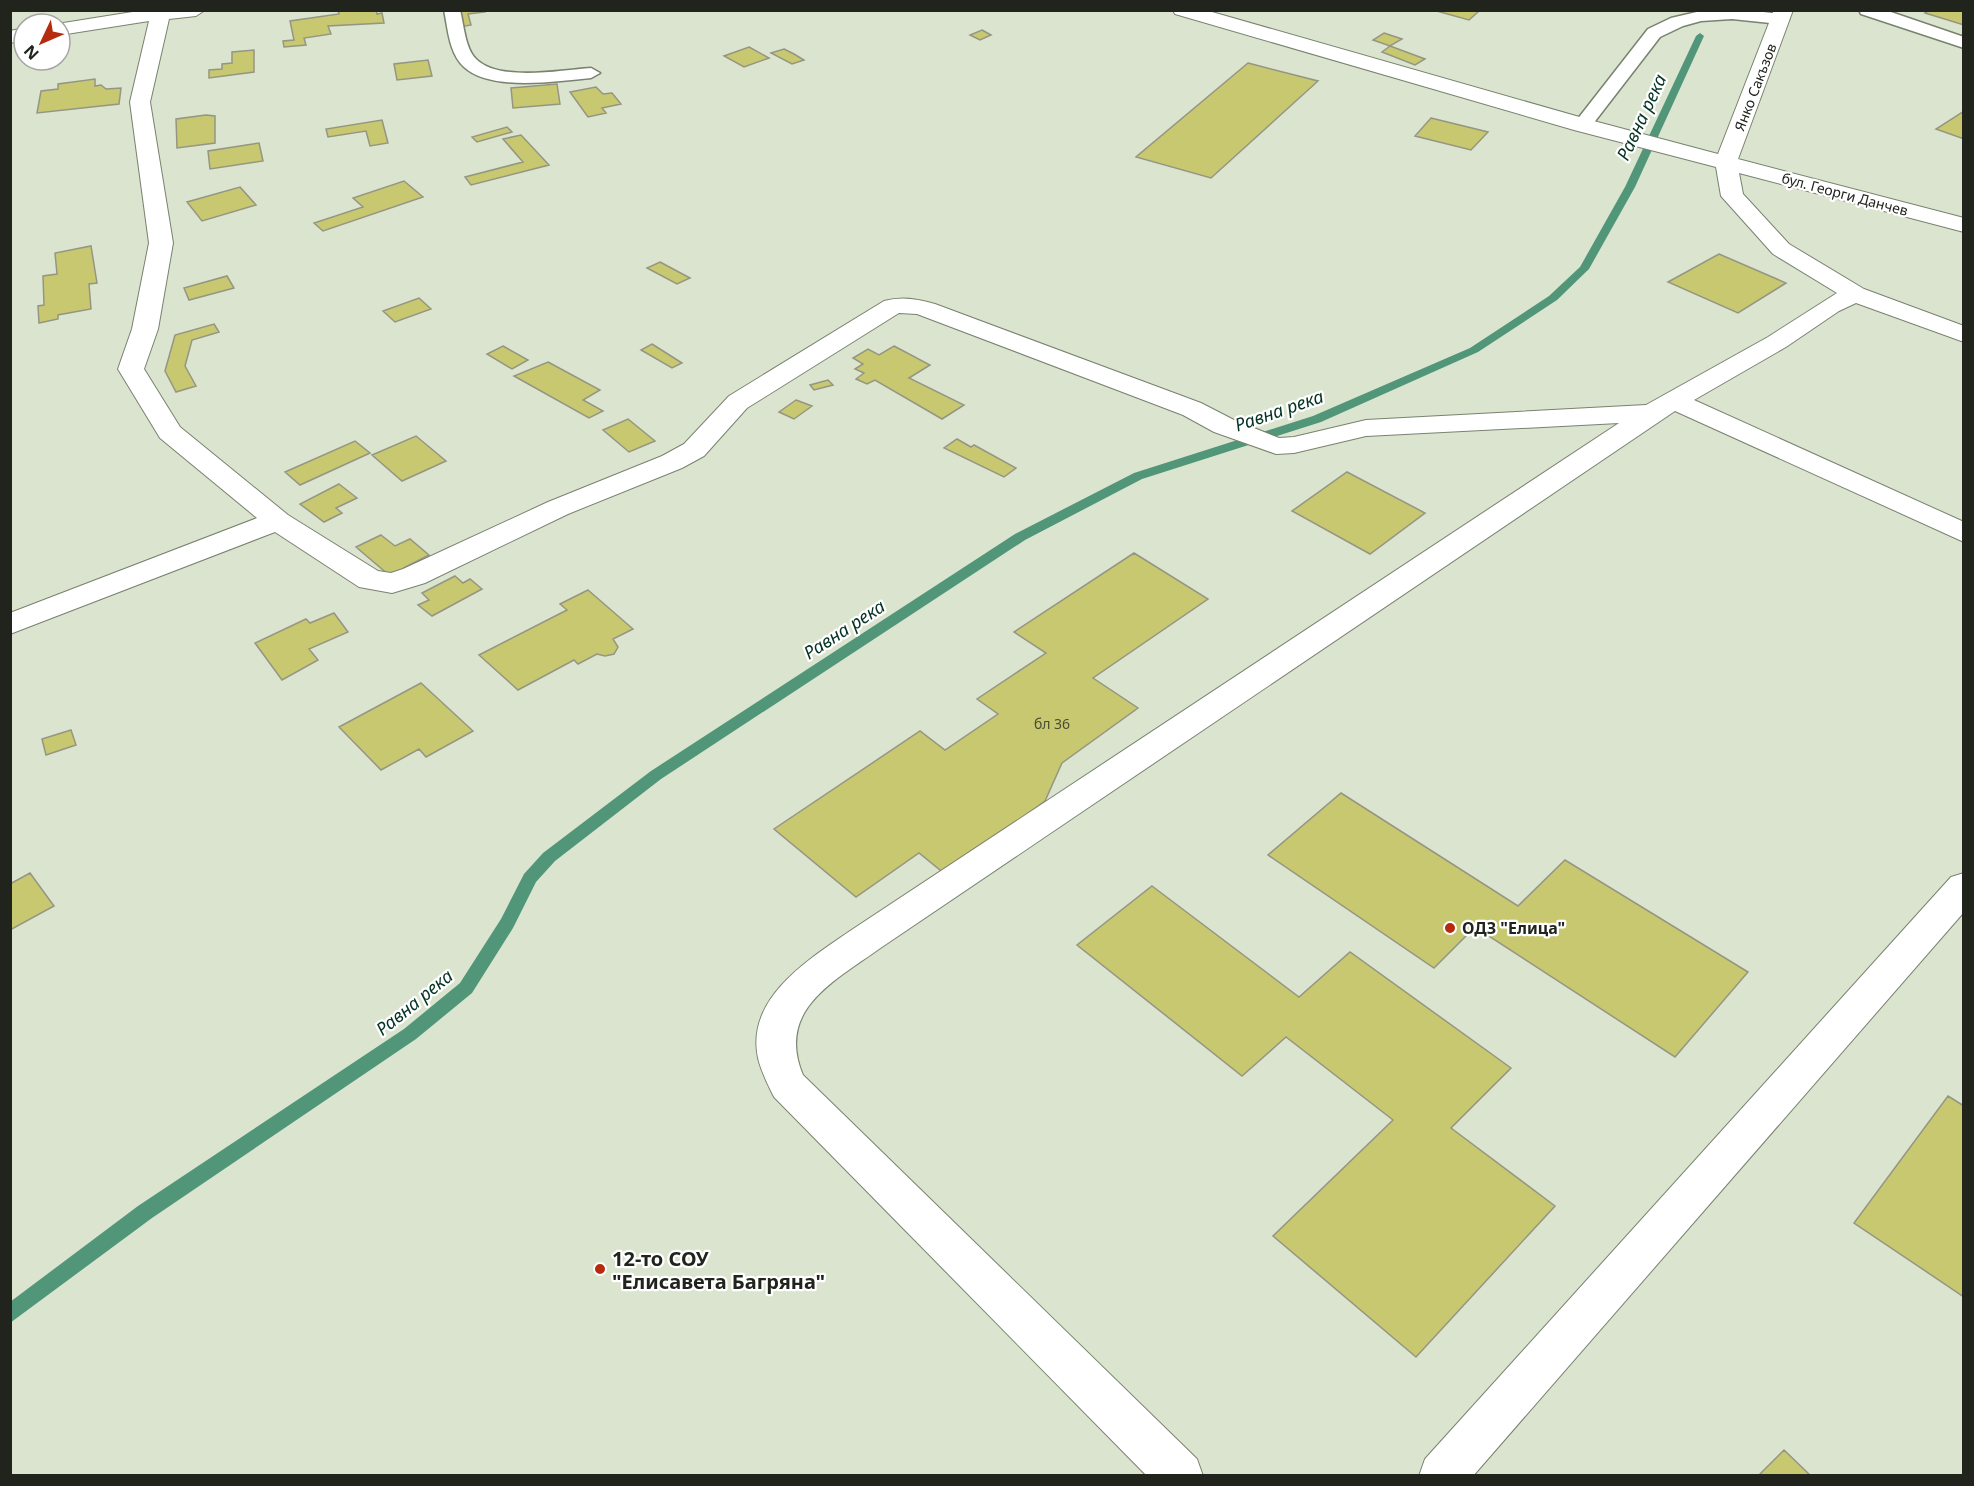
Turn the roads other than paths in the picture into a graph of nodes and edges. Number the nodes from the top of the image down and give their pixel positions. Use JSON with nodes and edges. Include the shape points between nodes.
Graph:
{"nodes":[{"id":1,"x":196,"y":10,"type":"edge"},
{"id":2,"x":452,"y":10,"type":"edge"},
{"id":3,"x":1182,"y":10,"type":"edge"},
{"id":4,"x":1867,"y":10,"type":"edge"},
{"id":5,"x":160,"y":14,"type":"junction"},
{"id":6,"x":1783,"y":15,"type":"edge"},
{"id":7,"x":72,"y":27,"type":"edge"},
{"id":8,"x":1964,"y":43,"type":"edge"},
{"id":9,"x":591,"y":74,"type":"dead end"},
{"id":10,"x":1582,"y":125,"type":"junction"},
{"id":11,"x":1726,"y":163,"type":"junction"},
{"id":12,"x":1964,"y":225,"type":"edge"},
{"id":13,"x":1856,"y":294,"type":"junction"},
{"id":14,"x":1964,"y":335,"type":"edge"},
{"id":15,"x":1664,"y":407,"type":"junction"},
{"id":16,"x":278,"y":521,"type":"junction"},
{"id":17,"x":1964,"y":533,"type":"edge"},
{"id":18,"x":10,"y":624,"type":"edge"},
{"id":19,"x":1964,"y":887,"type":"edge"},
{"id":20,"x":1180,"y":1476,"type":"edge"},
{"id":21,"x":1442,"y":1476,"type":"edge"}],
"edges":[{"from":1,"to":5,"type":"street"},
{"from":2,"to":9,"type":"lane","via":[[461,48],[470,63],[486,72],[507,77]]},
{"from":3,"to":10,"type":"street","name":"бул. Георги Данчев"},
{"from":4,"to":8,"type":"lane"},
{"from":5,"to":7,"type":"street"},
{"from":5,"to":16,"type":"street","via":[[140,102],[161,243],[145,329],[131,369],[170,432]]},
{"from":6,"to":10,"type":"lane","via":[[1701,16],[1654,33]]},
{"from":6,"to":11,"type":"street","name":"Янко Сакъзов"},
{"from":10,"to":11,"type":"street","name":"бул. Георги Данчев"},
{"from":11,"to":12,"type":"street","name":"бул. Георги Данчев"},
{"from":11,"to":13,"type":"street","via":[[1732,196],[1755,224],[1781,249]]},
{"from":13,"to":14,"type":"street"},
{"from":13,"to":15,"type":"street"},
{"from":15,"to":16,"type":"street","via":[[1366,428],[1276,446],[1192,409],[926,309],[893,306],[738,402],[694,450],[414,576],[392,583],[370,580]]},
{"from":15,"to":17,"type":"street"},
{"from":15,"to":20,"type":"street","via":[[866,939],[804,984],[782,1012],[774,1048],[778,1068],[788,1085]]},
{"from":16,"to":18,"type":"street","via":[[211,543],[99,592]]},
{"from":19,"to":21,"type":"street"}]}
